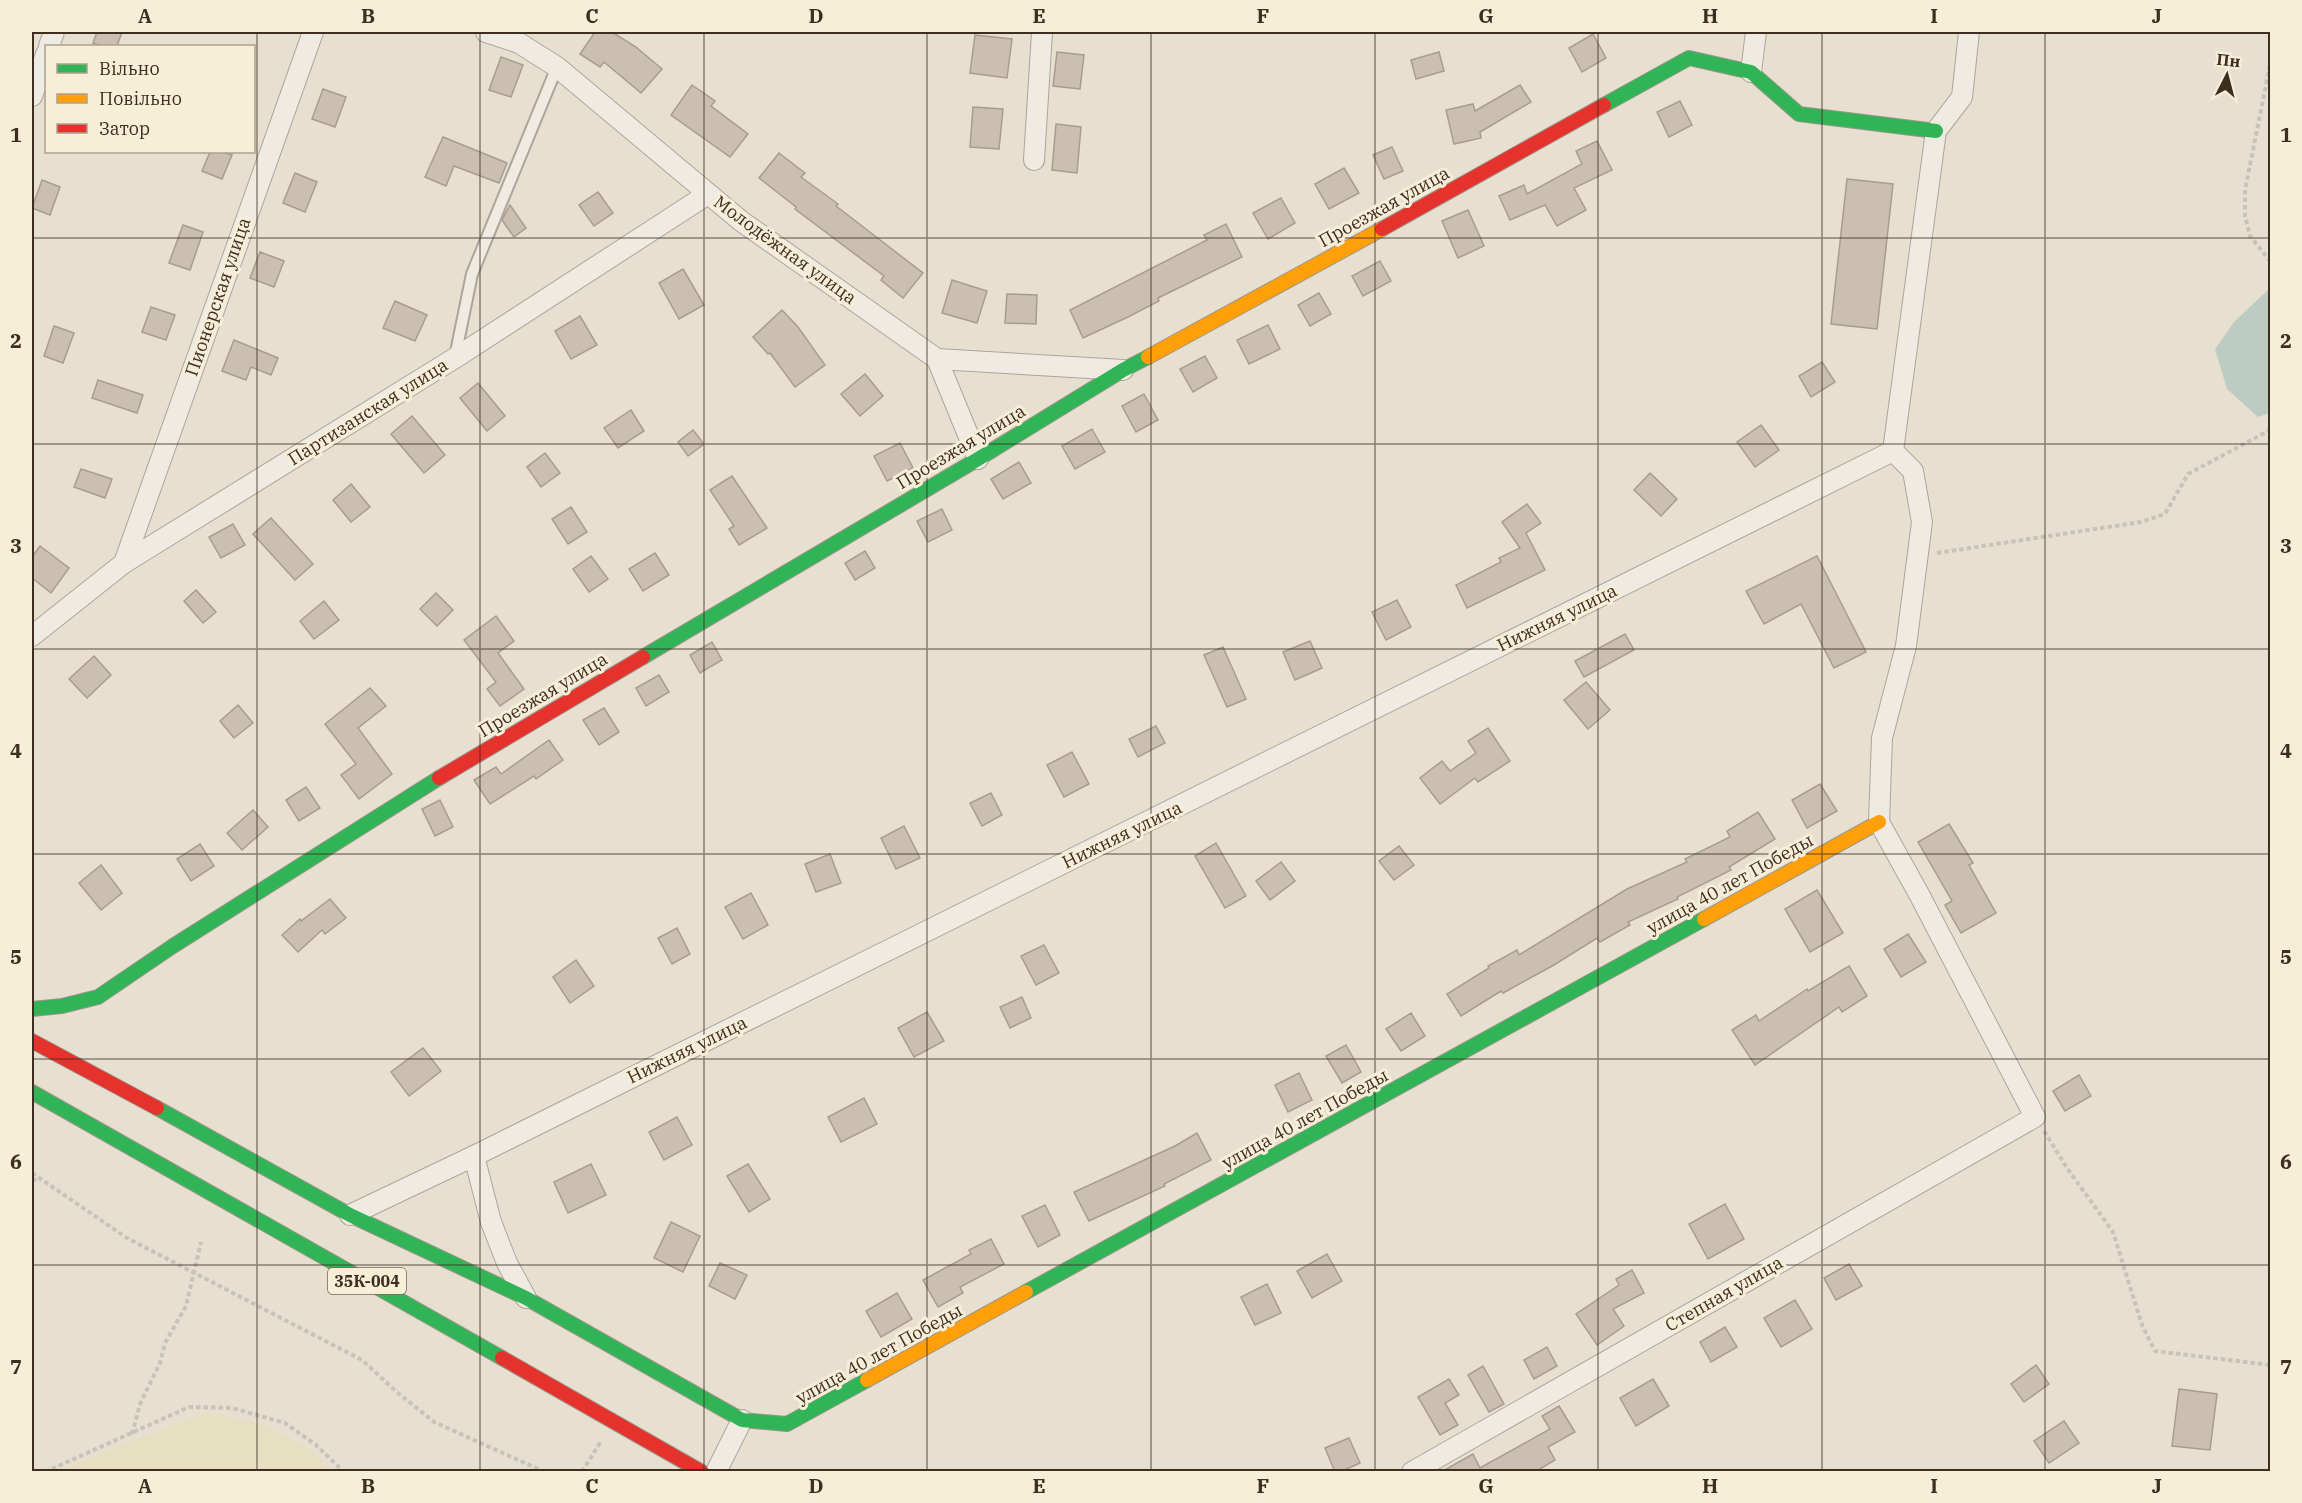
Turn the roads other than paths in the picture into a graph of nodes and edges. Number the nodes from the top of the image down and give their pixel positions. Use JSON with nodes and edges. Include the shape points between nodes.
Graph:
{"nodes":[{"id":1,"x":313,"y":32,"type":"edge"},
{"id":2,"x":486,"y":32,"type":"edge"},
{"id":3,"x":1042,"y":32,"type":"edge"},
{"id":4,"x":1756,"y":32,"type":"edge"},
{"id":5,"x":1969,"y":32,"type":"edge"},
{"id":6,"x":45,"y":57,"type":"edge"},
{"id":7,"x":557,"y":67,"type":"junction"},
{"id":8,"x":1751,"y":72,"type":"junction"},
{"id":9,"x":32,"y":96,"type":"edge"},
{"id":10,"x":1936,"y":131,"type":"junction"},
{"id":11,"x":1034,"y":160,"type":"dead end"},
{"id":12,"x":708,"y":194,"type":"junction"},
{"id":13,"x":455,"y":358,"type":"junction"},
{"id":14,"x":937,"y":359,"type":"junction"},
{"id":15,"x":1122,"y":370,"type":"junction"},
{"id":16,"x":1893,"y":451,"type":"junction"},
{"id":17,"x":978,"y":459,"type":"junction"},
{"id":18,"x":124,"y":563,"type":"junction"},
{"id":19,"x":32,"y":636,"type":"edge"},
{"id":20,"x":1879,"y":822,"type":"junction"},
{"id":21,"x":32,"y":1009,"type":"edge"},
{"id":22,"x":32,"y":1041,"type":"edge"},
{"id":23,"x":32,"y":1092,"type":"edge"},
{"id":24,"x":474,"y":1156,"type":"junction"},
{"id":25,"x":350,"y":1215,"type":"junction"},
{"id":26,"x":526,"y":1298,"type":"junction"},
{"id":27,"x":742,"y":1420,"type":"junction"},
{"id":28,"x":702,"y":1472,"type":"edge"},
{"id":29,"x":716,"y":1472,"type":"edge"},
{"id":30,"x":1412,"y":1472,"type":"edge"}],
"edges":[{"from":1,"to":18,"type":"street","name":"Пионерская улица"},
{"from":2,"to":7,"type":"street","name":"Молодёжная улица","via":[[519,43]]},
{"from":3,"to":11,"type":"street"},
{"from":4,"to":8,"type":"street"},
{"from":5,"to":10,"type":"street","via":[[1962,97]]},
{"from":6,"to":9,"type":"street"},
{"from":7,"to":12,"type":"street","name":"Молодёжная улица"},
{"from":7,"to":13,"type":"lane","via":[[472,274]]},
{"from":8,"to":10,"type":"street","name":"Проезжая улица","via":[[1799,114]]},
{"from":8,"to":15,"type":"street","name":"Проезжая улица","via":[[1689,58]]},
{"from":10,"to":16,"type":"street"},
{"from":12,"to":13,"type":"street","name":"Партизанская улица"},
{"from":12,"to":14,"type":"street","name":"Молодёжная улица"},
{"from":13,"to":18,"type":"street","name":"Партизанская улица"},
{"from":14,"to":15,"type":"street"},
{"from":14,"to":17,"type":"street"},
{"from":15,"to":17,"type":"street","name":"Проезжая улица"},
{"from":16,"to":20,"type":"street","via":[[1912,471],[1922,522],[1906,646],[1882,738]]},
{"from":16,"to":24,"type":"street","name":"Нижняя улица"},
{"from":17,"to":21,"type":"street","name":"Проезжая улица","via":[[486,749],[98,997]]},
{"from":18,"to":19,"type":"street","name":"Партизанская улица"},
{"from":20,"to":27,"type":"street","name":"улица 40 лет Победы","via":[[792,1422]]},
{"from":20,"to":30,"type":"street","name":"Степная улица","via":[[2035,1117]]},
{"from":22,"to":25,"type":"street"},
{"from":23,"to":28,"type":"street","number":"35К-004"},
{"from":24,"to":25,"type":"street","name":"Нижняя улица"},
{"from":24,"to":26,"type":"street","via":[[491,1222]]},
{"from":25,"to":26,"type":"street"},
{"from":26,"to":27,"type":"street"},
{"from":27,"to":29,"type":"street"}]}
